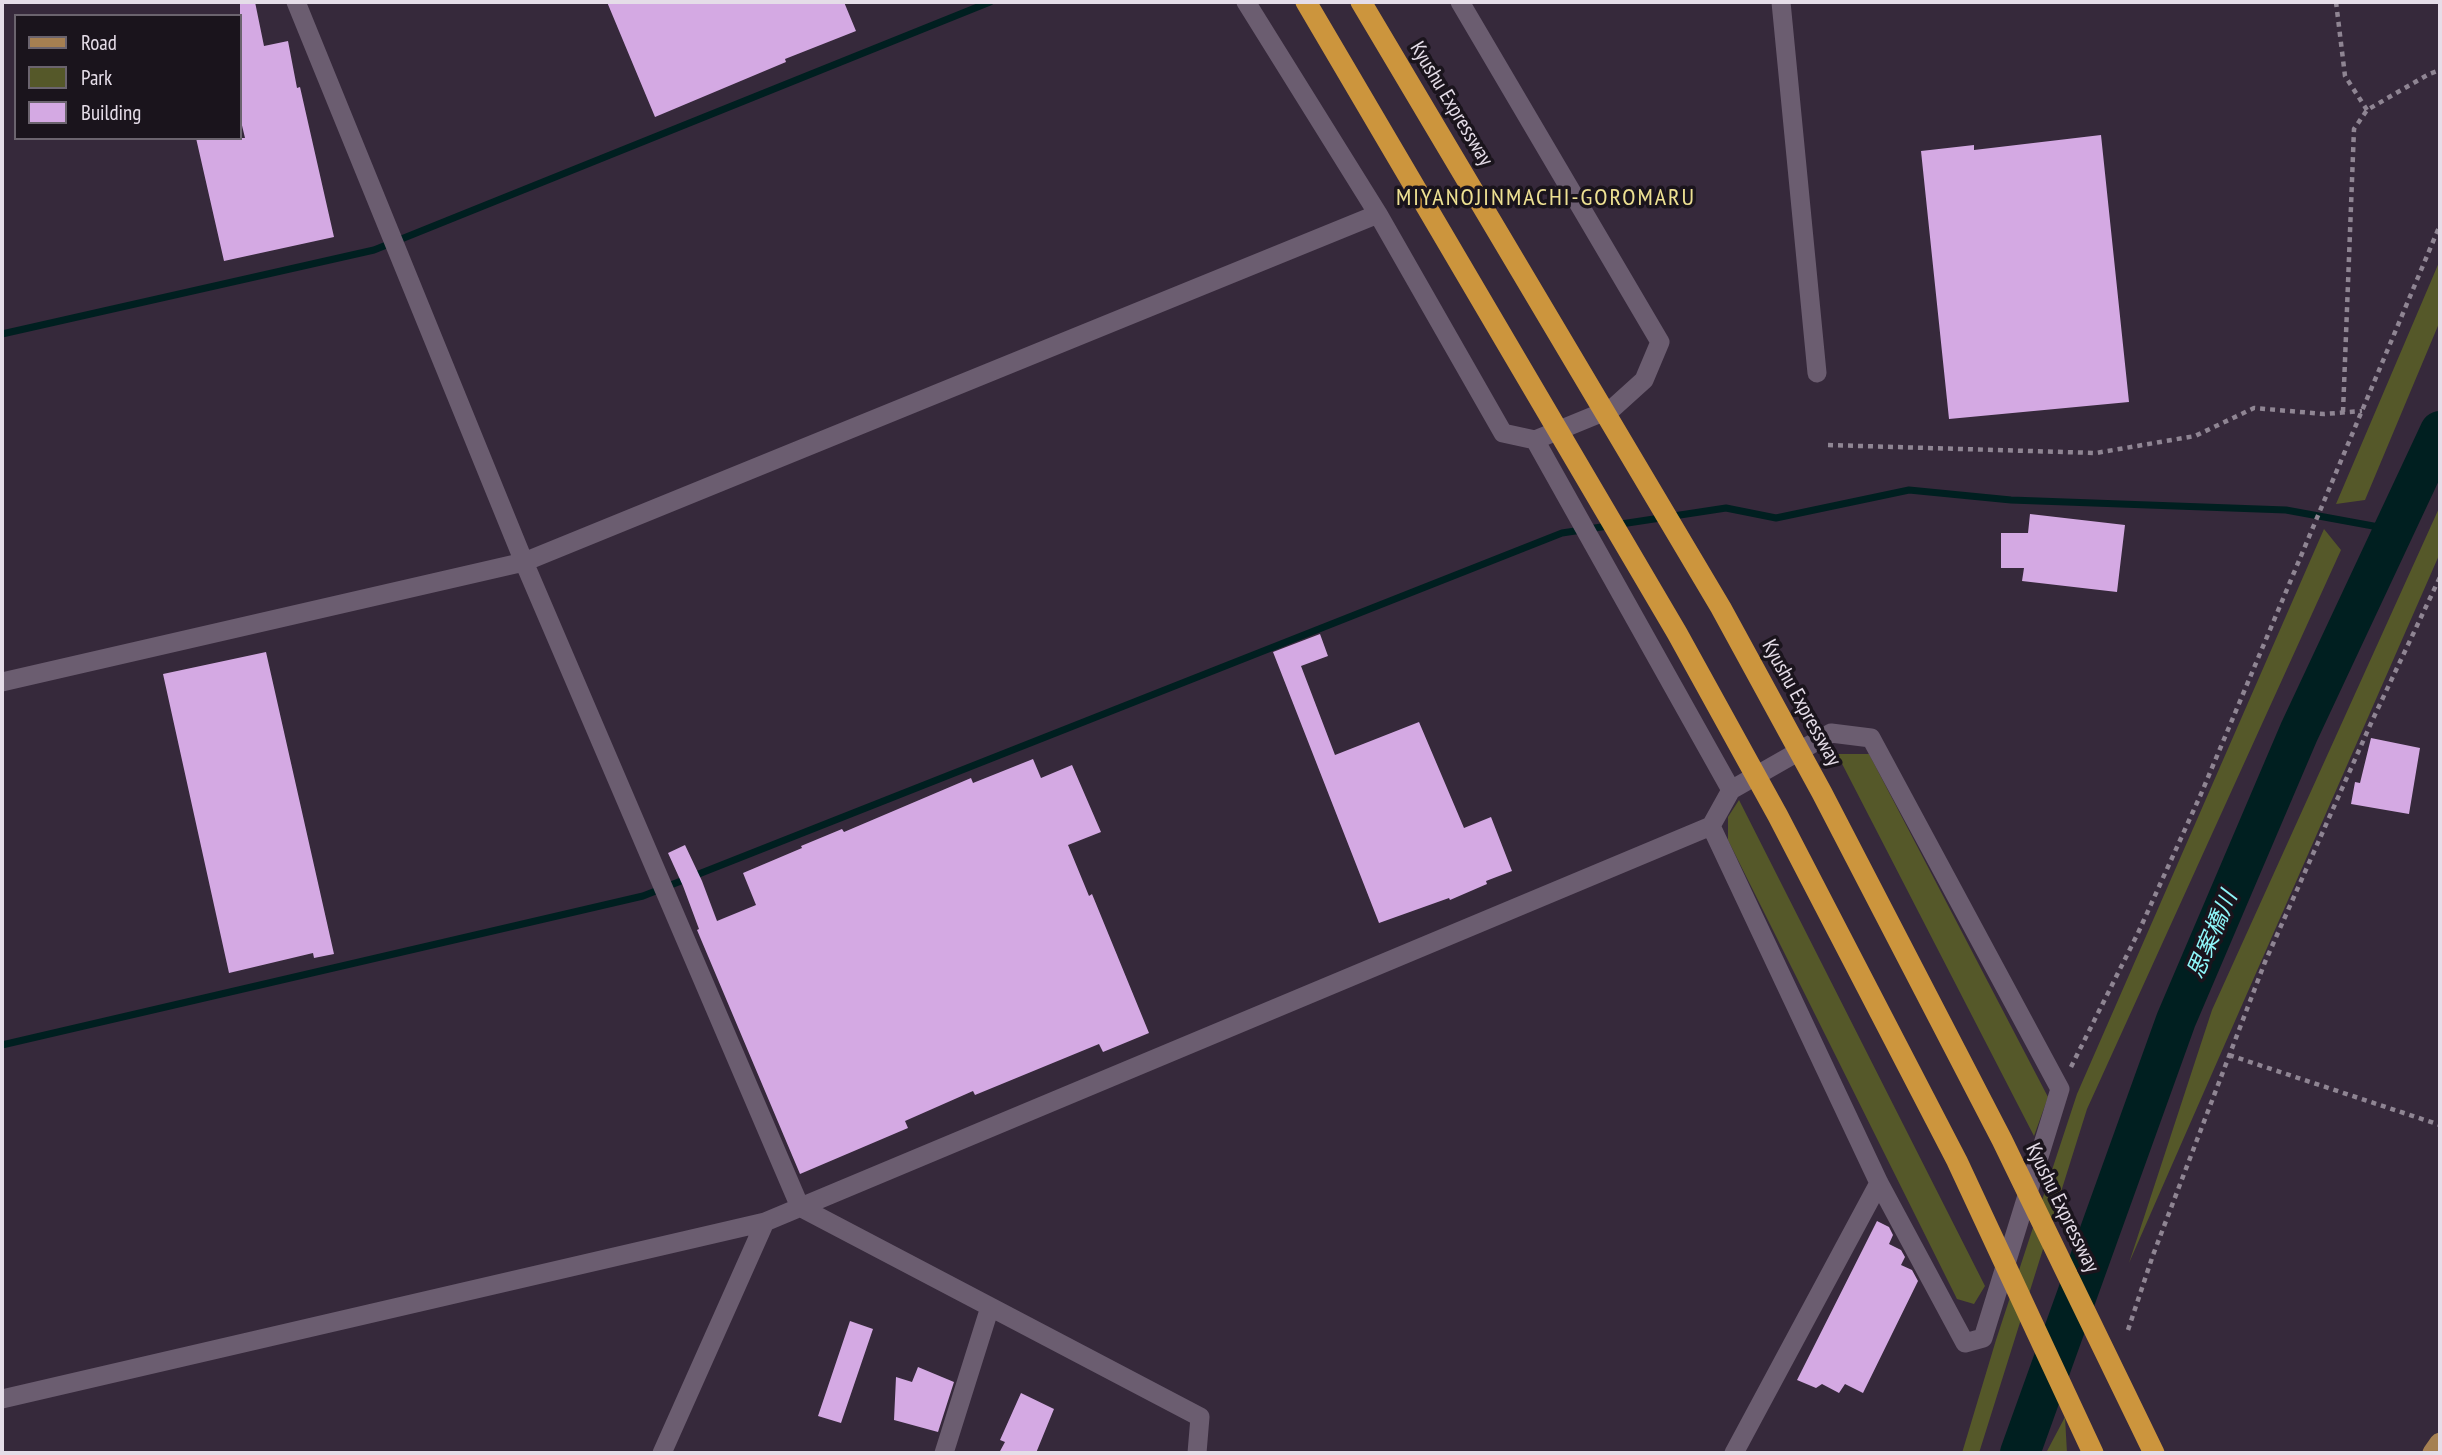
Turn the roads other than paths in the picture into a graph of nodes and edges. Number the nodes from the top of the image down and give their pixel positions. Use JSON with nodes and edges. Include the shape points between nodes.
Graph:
{"nodes":[{"id":1,"x":296,"y":2,"type":"edge"},
{"id":2,"x":1246,"y":2,"type":"edge"},
{"id":3,"x":1306,"y":2,"type":"edge"},
{"id":4,"x":1361,"y":2,"type":"edge"},
{"id":5,"x":1460,"y":2,"type":"edge"},
{"id":6,"x":1781,"y":2,"type":"edge"},
{"id":7,"x":1378,"y":214,"type":"junction"},
{"id":8,"x":1817,"y":373,"type":"dead end"},
{"id":9,"x":1535,"y":440,"type":"junction"},
{"id":10,"x":524,"y":562,"type":"junction"},
{"id":11,"x":2,"y":682,"type":"edge"},
{"id":12,"x":1731,"y":790,"type":"junction"},
{"id":13,"x":1711,"y":826,"type":"junction"},
{"id":14,"x":1879,"y":1183,"type":"junction"},
{"id":15,"x":800,"y":1207,"type":"junction"},
{"id":16,"x":765,"y":1222,"type":"junction"},
{"id":17,"x":990,"y":1307,"type":"junction"},
{"id":18,"x":2,"y":1399,"type":"edge"},
{"id":19,"x":2440,"y":1443,"type":"edge"},
{"id":20,"x":662,"y":1453,"type":"edge"},
{"id":21,"x":944,"y":1453,"type":"edge"},
{"id":22,"x":1197,"y":1453,"type":"edge"},
{"id":23,"x":1734,"y":1453,"type":"edge"},
{"id":24,"x":2093,"y":1453,"type":"edge"},
{"id":25,"x":2154,"y":1453,"type":"edge"},
{"id":26,"x":2434,"y":1453,"type":"edge"}],
"edges":[{"from":1,"to":10,"type":"street"},
{"from":2,"to":7,"type":"street"},
{"from":3,"to":24,"type":"highway","via":[[1677,633],[1778,816],[1957,1161]]},
{"from":4,"to":25,"type":"highway","name":"Kyushu Expressway","via":[[1721,608],[2002,1140]]},
{"from":5,"to":9,"type":"street","via":[[1660,342],[1644,380],[1613,408]]},
{"from":6,"to":8,"type":"street"},
{"from":7,"to":9,"type":"street","via":[[1503,433]]},
{"from":7,"to":10,"type":"street"},
{"from":9,"to":12,"type":"street"},
{"from":10,"to":11,"type":"street"},
{"from":10,"to":15,"type":"street"},
{"from":12,"to":13,"type":"street"},
{"from":12,"to":14,"type":"street","via":[[1831,733],[1871,738],[2060,1089],[1983,1338],[1965,1343]]},
{"from":13,"to":14,"type":"street"},
{"from":13,"to":15,"type":"street"},
{"from":14,"to":23,"type":"street"},
{"from":15,"to":16,"type":"street"},
{"from":15,"to":17,"type":"street"},
{"from":16,"to":18,"type":"street"},
{"from":16,"to":20,"type":"street"},
{"from":17,"to":21,"type":"street"},
{"from":17,"to":22,"type":"street","via":[[1200,1417]]},
{"from":19,"to":26,"type":"main road"}]}
